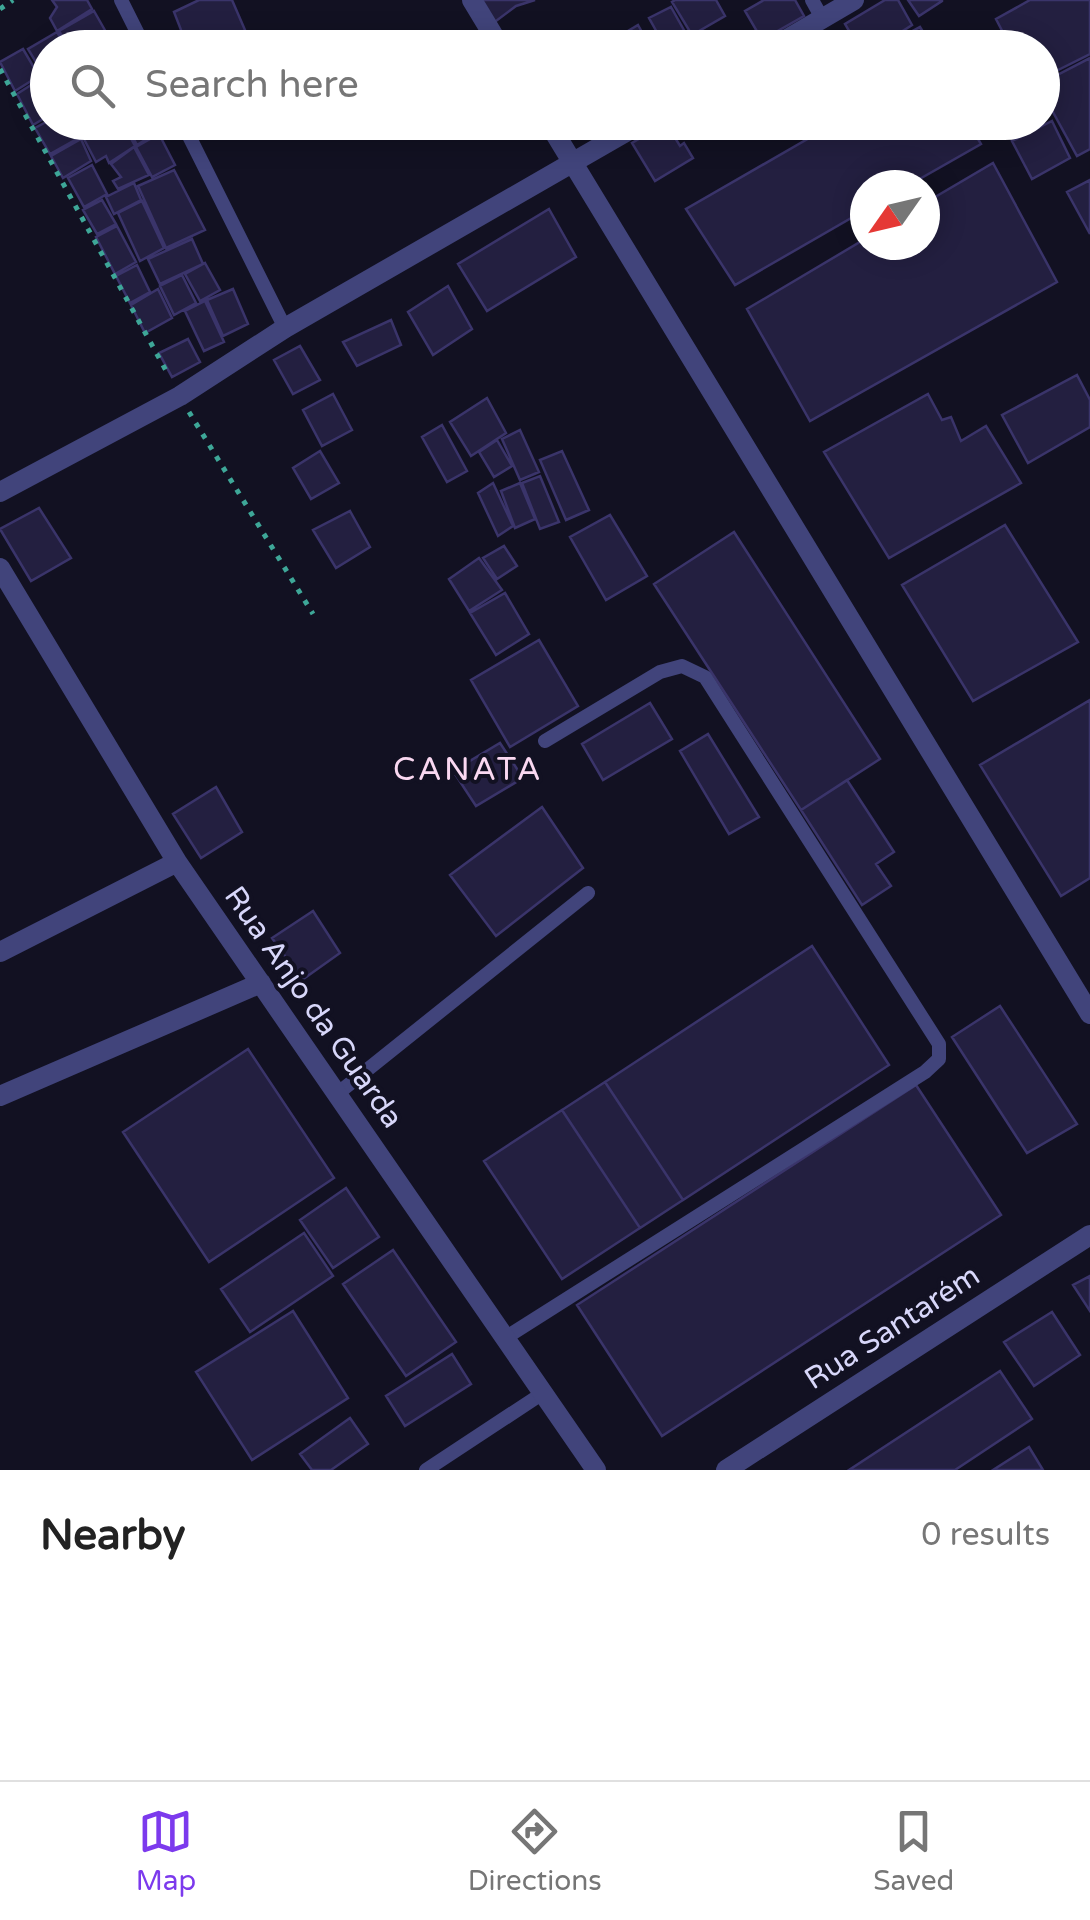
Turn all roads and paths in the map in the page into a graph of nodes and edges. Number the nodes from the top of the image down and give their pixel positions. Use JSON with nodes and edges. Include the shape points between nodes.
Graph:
{"nodes":[{"id":1,"x":13,"y":0,"type":"edge"},
{"id":2,"x":122,"y":0,"type":"edge"},
{"id":3,"x":472,"y":0,"type":"edge"},
{"id":4,"x":854,"y":0,"type":"edge"},
{"id":5,"x":817,"y":9,"type":"edge"},
{"id":6,"x":0,"y":10,"type":"edge"},
{"id":7,"x":136,"y":30,"type":"edge"},
{"id":8,"x":490,"y":30,"type":"edge"},
{"id":9,"x":793,"y":30,"type":"edge"},
{"id":10,"x":0,"y":69,"type":"edge"},
{"id":11,"x":30,"y":124,"type":"edge"},
{"id":12,"x":39,"y":140,"type":"edge"},
{"id":13,"x":191,"y":140,"type":"edge"},
{"id":14,"x":559,"y":140,"type":"edge"},
{"id":15,"x":614,"y":140,"type":"edge"},
{"id":16,"x":574,"y":164,"type":"junction"},
{"id":17,"x":285,"y":328,"type":"junction"},
{"id":18,"x":180,"y":396,"type":"junction"},
{"id":19,"x":0,"y":492,"type":"edge"},
{"id":20,"x":0,"y":568,"type":"edge"},
{"id":21,"x":313,"y":614,"type":"dead end"},
{"id":22,"x":545,"y":741,"type":"dead end"},
{"id":23,"x":177,"y":862,"type":"junction"},
{"id":24,"x":588,"y":893,"type":"dead end"},
{"id":25,"x":0,"y":952,"type":"edge"},
{"id":26,"x":1090,"y":970,"type":"edge"},
{"id":27,"x":261,"y":982,"type":"junction"},
{"id":28,"x":1071,"y":982,"type":"junction"},
{"id":29,"x":1090,"y":1014,"type":"edge"},
{"id":30,"x":337,"y":1094,"type":"junction"},
{"id":31,"x":0,"y":1096,"type":"edge"},
{"id":32,"x":1090,"y":1236,"type":"edge"},
{"id":33,"x":506,"y":1338,"type":"junction"},
{"id":34,"x":543,"y":1393,"type":"junction"},
{"id":35,"x":426,"y":1470,"type":"edge"},
{"id":36,"x":596,"y":1470,"type":"edge"},
{"id":37,"x":726,"y":1470,"type":"edge"}],
"edges":[{"from":1,"to":6,"type":"path"},
{"from":2,"to":7,"type":"lane"},
{"from":3,"to":8,"type":"street"},
{"from":4,"to":5,"type":"street"},
{"from":5,"to":9,"type":"street"},
{"from":10,"to":11,"type":"path"},
{"from":12,"to":18,"type":"path"},
{"from":13,"to":17,"type":"lane"},
{"from":14,"to":16,"type":"street"},
{"from":15,"to":16,"type":"street"},
{"from":16,"to":17,"type":"street"},
{"from":16,"to":28,"type":"street"},
{"from":17,"to":18,"type":"street"},
{"from":18,"to":19,"type":"street"},
{"from":18,"to":21,"type":"path"},
{"from":20,"to":23,"type":"street","name":"Rua Anjo da Guarda"},
{"from":22,"to":33,"type":"lane","via":[[660,672],[682,666],[704,676],[939,1044],[939,1059]]},
{"from":23,"to":25,"type":"street"},
{"from":23,"to":27,"type":"street","name":"Rua Anjo da Guarda"},
{"from":24,"to":30,"type":"lane"},
{"from":26,"to":28,"type":"street"},
{"from":27,"to":30,"type":"street","name":"Rua Anjo da Guarda"},
{"from":27,"to":31,"type":"street"},
{"from":28,"to":29,"type":"street"},
{"from":30,"to":33,"type":"street","name":"Rua Anjo da Guarda"},
{"from":32,"to":37,"type":"street","name":"Rua Santarém"},
{"from":33,"to":34,"type":"street","name":"Rua Anjo da Guarda"},
{"from":34,"to":35,"type":"lane"},
{"from":34,"to":36,"type":"street","name":"Rua Anjo da Guarda"}]}
